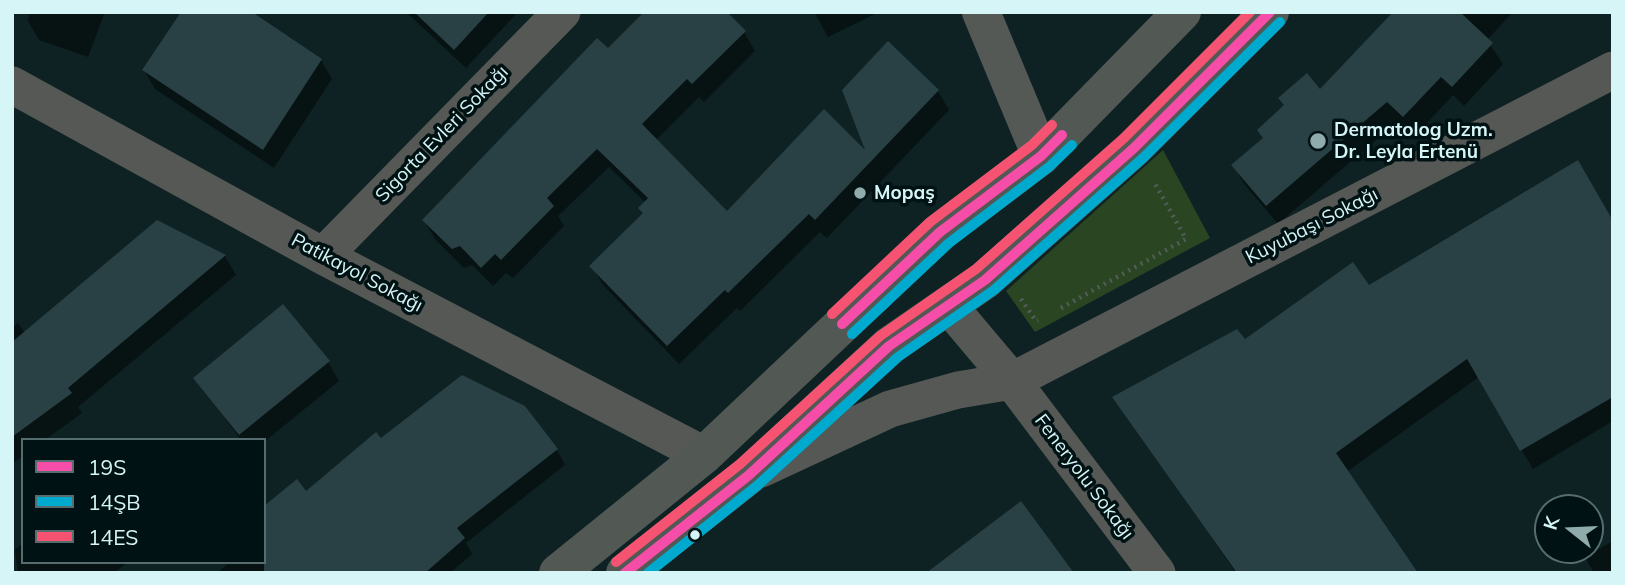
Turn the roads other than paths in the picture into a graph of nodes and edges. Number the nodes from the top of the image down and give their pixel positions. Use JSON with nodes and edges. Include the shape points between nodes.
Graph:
{"nodes":[{"id":1,"x":562,"y":12,"type":"edge"},
{"id":2,"x":981,"y":12,"type":"edge"},
{"id":3,"x":1182,"y":12,"type":"edge"},
{"id":4,"x":1270,"y":12,"type":"edge"},
{"id":5,"x":1613,"y":71,"type":"edge"},
{"id":6,"x":12,"y":85,"type":"edge"},
{"id":7,"x":1041,"y":156,"type":"junction"},
{"id":8,"x":323,"y":256,"type":"junction"},
{"id":9,"x":868,"y":300,"type":"junction"},
{"id":10,"x":947,"y":306,"type":"junction"},
{"id":11,"x":1012,"y":381,"type":"junction"},
{"id":12,"x":704,"y":454,"type":"junction"},
{"id":13,"x":749,"y":475,"type":"junction"},
{"id":14,"x":558,"y":573,"type":"edge"},
{"id":15,"x":625,"y":573,"type":"edge"},
{"id":16,"x":1157,"y":573,"type":"edge"}],
"edges":[{"from":1,"to":8,"type":"street","name":"Sigorta Evleri Sokağı"},
{"from":2,"to":7,"type":"street"},
{"from":3,"to":7,"type":"main road"},
{"from":4,"to":10,"type":"main road","via":[[1134,148],[985,280]]},
{"from":5,"to":11,"type":"street","name":"Kuyubaşı Sokağı"},
{"from":6,"to":8,"type":"street","name":"Patikayol Sokağı"},
{"from":7,"to":9,"type":"main road","via":[[940,232]]},
{"from":8,"to":12,"type":"street","name":"Patikayol Sokağı"},
{"from":9,"to":10,"type":"main road"},
{"from":9,"to":12,"type":"main road"},
{"from":10,"to":11,"type":"street","name":"Feneryolu Sokağı"},
{"from":10,"to":13,"type":"main road","via":[[889,346]]},
{"from":11,"to":13,"type":"street","name":"Kuyubaşı Sokağı","via":[[890,409]]},
{"from":11,"to":16,"type":"street","name":"Feneryolu Sokağı"},
{"from":12,"to":14,"type":"main road"},
{"from":13,"to":15,"type":"main road"}]}
